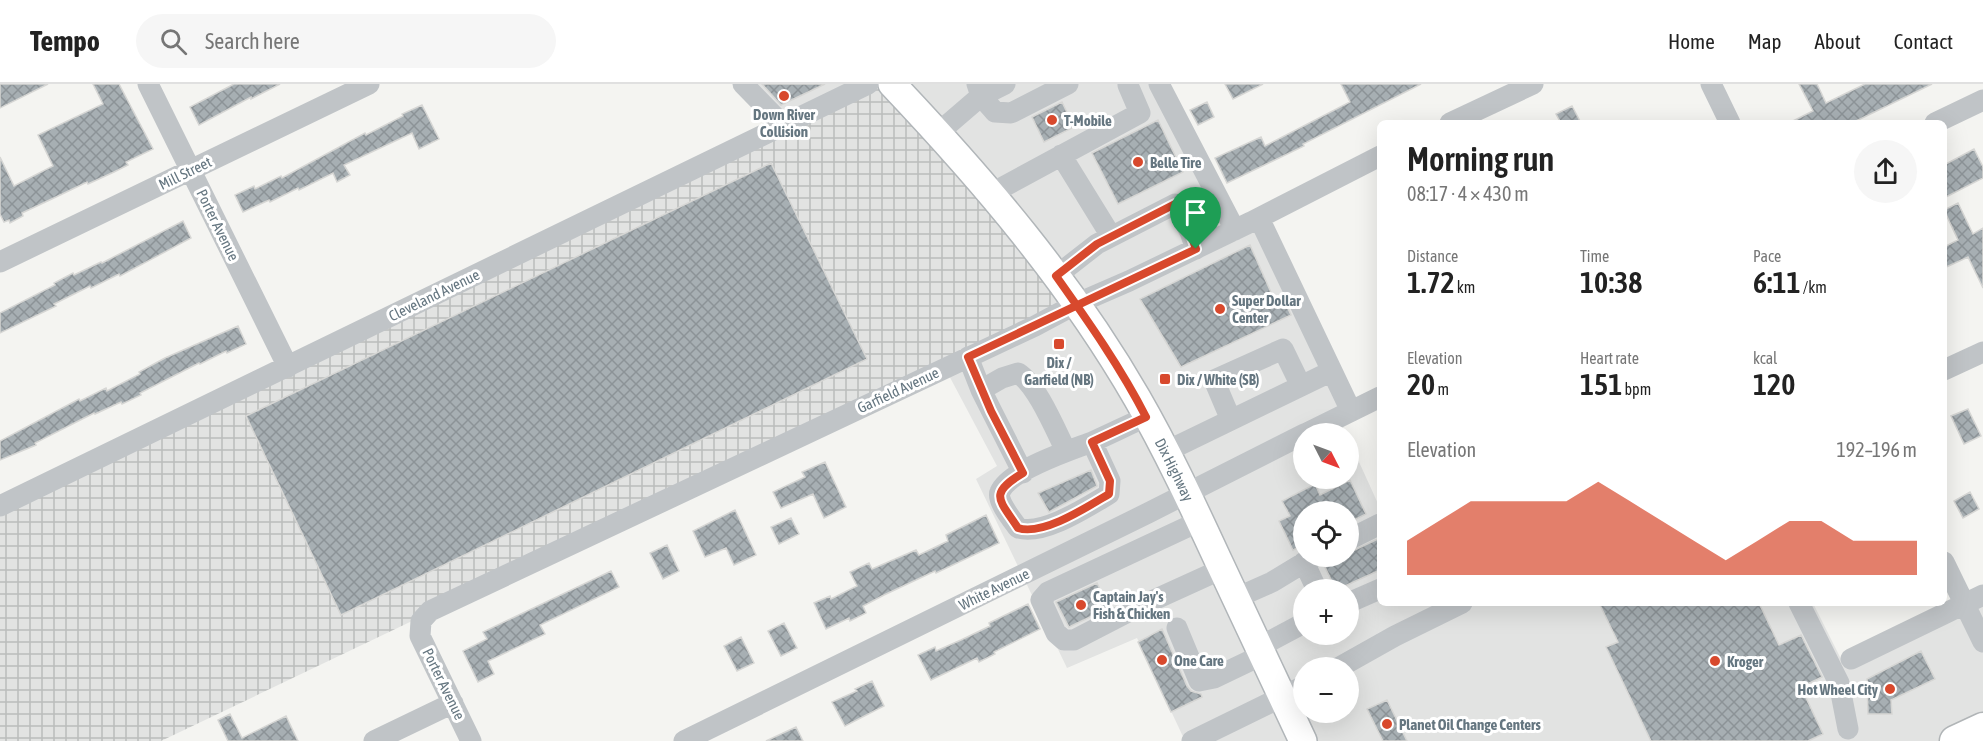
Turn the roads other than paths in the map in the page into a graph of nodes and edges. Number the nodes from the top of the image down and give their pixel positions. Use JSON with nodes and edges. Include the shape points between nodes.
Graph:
{"nodes":[{"id":1,"x":148,"y":84,"type":"edge"},
{"id":2,"x":369,"y":84,"type":"edge"},
{"id":3,"x":743,"y":84,"type":"edge"},
{"id":4,"x":868,"y":84,"type":"edge"},
{"id":5,"x":892,"y":84,"type":"edge"},
{"id":6,"x":1005,"y":84,"type":"edge"},
{"id":7,"x":1068,"y":84,"type":"edge"},
{"id":8,"x":1159,"y":84,"type":"edge"},
{"id":9,"x":1533,"y":84,"type":"edge"},
{"id":10,"x":1711,"y":84,"type":"edge"},
{"id":11,"x":1128,"y":85,"type":"edge"},
{"id":12,"x":979,"y":90,"type":"edge"},
{"id":13,"x":1983,"y":100,"type":"edge"},
{"id":14,"x":1456,"y":120,"type":"edge"},
{"id":15,"x":1729,"y":120,"type":"edge"},
{"id":16,"x":1941,"y":120,"type":"edge"},
{"id":17,"x":783,"y":125,"type":"junction"},
{"id":18,"x":938,"y":133,"type":"junction"},
{"id":19,"x":1061,"y":155,"type":"junction"},
{"id":20,"x":1377,"y":158,"type":"edge"},
{"id":21,"x":190,"y":170,"type":"junction"},
{"id":22,"x":992,"y":193,"type":"junction"},
{"id":23,"x":1258,"y":218,"type":"junction"},
{"id":24,"x":1235,"y":230,"type":"junction"},
{"id":25,"x":1111,"y":236,"type":"junction"},
{"id":26,"x":1196,"y":249,"type":"junction"},
{"id":27,"x":0,"y":262,"type":"edge"},
{"id":28,"x":1056,"y":276,"type":"junction"},
{"id":29,"x":1076,"y":304,"type":"junction"},
{"id":30,"x":1983,"y":352,"type":"edge"},
{"id":31,"x":968,"y":357,"type":"junction"},
{"id":32,"x":288,"y":367,"type":"junction"},
{"id":33,"x":1947,"y":369,"type":"edge"},
{"id":34,"x":1332,"y":371,"type":"junction"},
{"id":35,"x":1301,"y":386,"type":"junction"},
{"id":36,"x":981,"y":390,"type":"junction"},
{"id":37,"x":1377,"y":398,"type":"edge"},
{"id":38,"x":1351,"y":411,"type":"junction"},
{"id":39,"x":1146,"y":417,"type":"junction"},
{"id":40,"x":1231,"y":420,"type":"junction"},
{"id":41,"x":1326,"y":423,"type":"edge"},
{"id":42,"x":1293,"y":440,"type":"edge"},
{"id":43,"x":1092,"y":442,"type":"junction"},
{"id":44,"x":1066,"y":451,"type":"junction"},
{"id":45,"x":1165,"y":452,"type":"junction"},
{"id":46,"x":1023,"y":473,"type":"junction"},
{"id":47,"x":1186,"y":493,"type":"junction"},
{"id":48,"x":0,"y":506,"type":"edge"},
{"id":49,"x":1200,"y":521,"type":"junction"},
{"id":50,"x":1377,"y":526,"type":"edge"},
{"id":51,"x":1359,"y":534,"type":"edge"},
{"id":52,"x":1947,"y":566,"type":"edge"},
{"id":53,"x":1297,"y":567,"type":"edge"},
{"id":54,"x":1222,"y":569,"type":"junction"},
{"id":55,"x":1377,"y":590,"type":"edge"},
{"id":56,"x":1236,"y":598,"type":"junction"},
{"id":57,"x":1359,"y":598,"type":"edge"},
{"id":58,"x":1974,"y":599,"type":"edge"},
{"id":59,"x":1450,"y":606,"type":"edge"},
{"id":60,"x":1800,"y":606,"type":"edge"},
{"id":61,"x":420,"y":626,"type":"joint"},
{"id":62,"x":1177,"y":628,"type":"dead end"},
{"id":63,"x":1293,"y":629,"type":"edge"},
{"id":64,"x":1983,"y":642,"type":"edge"},
{"id":65,"x":1261,"y":651,"type":"junction"},
{"id":66,"x":1358,"y":657,"type":"edge"},
{"id":67,"x":1851,"y":659,"type":"dead end"},
{"id":68,"x":1293,"y":691,"type":"edge"},
{"id":69,"x":453,"y":703,"type":"junction"},
{"id":70,"x":1299,"y":723,"type":"edge"},
{"id":71,"x":1983,"y":728,"type":"edge"},
{"id":72,"x":1848,"y":729,"type":"dead end"},
{"id":73,"x":374,"y":741,"type":"edge"},
{"id":74,"x":471,"y":741,"type":"edge"},
{"id":75,"x":684,"y":741,"type":"edge"},
{"id":76,"x":1192,"y":741,"type":"edge"},
{"id":77,"x":1303,"y":741,"type":"edge"},
{"id":78,"x":1955,"y":741,"type":"edge"}],
"edges":[{"from":1,"to":21,"type":"street","name":"Porter Avenue"},
{"from":2,"to":21,"type":"street","name":"Mill Street"},
{"from":3,"to":17,"type":"street"},
{"from":4,"to":17,"type":"street","name":"Cleveland Avenue"},
{"from":5,"to":18,"type":"main road","name":"Dix Highway"},
{"from":6,"to":12,"type":"street"},
{"from":7,"to":12,"type":"street","via":[[1011,113],[995,112]]},
{"from":8,"to":24,"type":"street"},
{"from":9,"to":14,"type":"street"},
{"from":10,"to":15,"type":"street"},
{"from":11,"to":19,"type":"street","via":[[1140,112]]},
{"from":12,"to":18,"type":"street"},
{"from":13,"to":16,"type":"street"},
{"from":17,"to":32,"type":"street","name":"Cleveland Avenue"},
{"from":18,"to":22,"type":"main road","name":"Dix Highway"},
{"from":19,"to":22,"type":"street"},
{"from":19,"to":25,"type":"street"},
{"from":20,"to":23,"type":"street","name":"Garfield Avenue"},
{"from":21,"to":27,"type":"street","name":"Mill Street"},
{"from":21,"to":32,"type":"street","name":"Porter Avenue"},
{"from":22,"to":28,"type":"main road","name":"Dix Highway"},
{"from":23,"to":24,"type":"street","name":"Garfield Avenue"},
{"from":23,"to":34,"type":"street"},
{"from":24,"to":26,"type":"street","name":"Garfield Avenue"},
{"from":25,"to":26,"type":"street","via":[[1175,204]]},
{"from":25,"to":28,"type":"street"},
{"from":26,"to":29,"type":"street","name":"Garfield Avenue"},
{"from":28,"to":29,"type":"main road","name":"Dix Highway"},
{"from":29,"to":31,"type":"street","name":"Garfield Avenue"},
{"from":29,"to":39,"type":"main road","name":"Dix Highway"},
{"from":30,"to":33,"type":"street"},
{"from":31,"to":36,"type":"street"},
{"from":31,"to":61,"type":"street","name":"Garfield Avenue","via":[[430,611]]},
{"from":32,"to":48,"type":"street","name":"Cleveland Avenue"},
{"from":34,"to":35,"type":"street"},
{"from":34,"to":38,"type":"street"},
{"from":35,"to":40,"type":"street"},
{"from":35,"to":40,"type":"street","via":[[1283,349],[1214,380]]},
{"from":36,"to":44,"type":"street","via":[[1017,373],[1027,379]]},
{"from":36,"to":46,"type":"street"},
{"from":37,"to":38,"type":"street","name":"White Avenue"},
{"from":38,"to":41,"type":"street","name":"White Avenue"},
{"from":39,"to":43,"type":"street"},
{"from":39,"to":45,"type":"main road","name":"Dix Highway"},
{"from":40,"to":45,"type":"street"},
{"from":42,"to":47,"type":"street","name":"White Avenue"},
{"from":43,"to":44,"type":"street"},
{"from":43,"to":46,"type":"street","via":[[1110,481],[1109,494],[1038,529],[1018,528],[999,499],[999,492],[1008,482]]},
{"from":44,"to":46,"type":"street"},
{"from":45,"to":47,"type":"main road","name":"Dix Highway"},
{"from":47,"to":49,"type":"main road","name":"Dix Highway"},
{"from":47,"to":75,"type":"street","name":"White Avenue"},
{"from":49,"to":54,"type":"main road","name":"Dix Highway"},
{"from":49,"to":54,"type":"street","via":[[1048,592],[1041,600],[1048,616],[1056,633],[1064,640],[1074,640]]},
{"from":50,"to":51,"type":"street"},
{"from":52,"to":58,"type":"street"},
{"from":53,"to":56,"type":"street"},
{"from":54,"to":56,"type":"main road","name":"Dix Highway"},
{"from":55,"to":57,"type":"street"},
{"from":56,"to":65,"type":"main road","name":"Dix Highway"},
{"from":58,"to":64,"type":"street"},
{"from":58,"to":67,"type":"street"},
{"from":59,"to":66,"type":"street"},
{"from":60,"to":72,"type":"street","via":[[1839,683]]},
{"from":61,"to":69,"type":"street","name":"Porter Avenue","via":[[420,636]]},
{"from":62,"to":65,"type":"street","via":[[1199,681],[1214,678]]},
{"from":63,"to":65,"type":"street"},
{"from":65,"to":68,"type":"main road","name":"Dix Highway"},
{"from":68,"to":76,"type":"street"},
{"from":69,"to":73,"type":"street"},
{"from":69,"to":74,"type":"street","name":"Porter Avenue"},
{"from":70,"to":77,"type":"main road","name":"Dix Highway"},
{"from":71,"to":78,"type":"highway"}]}
